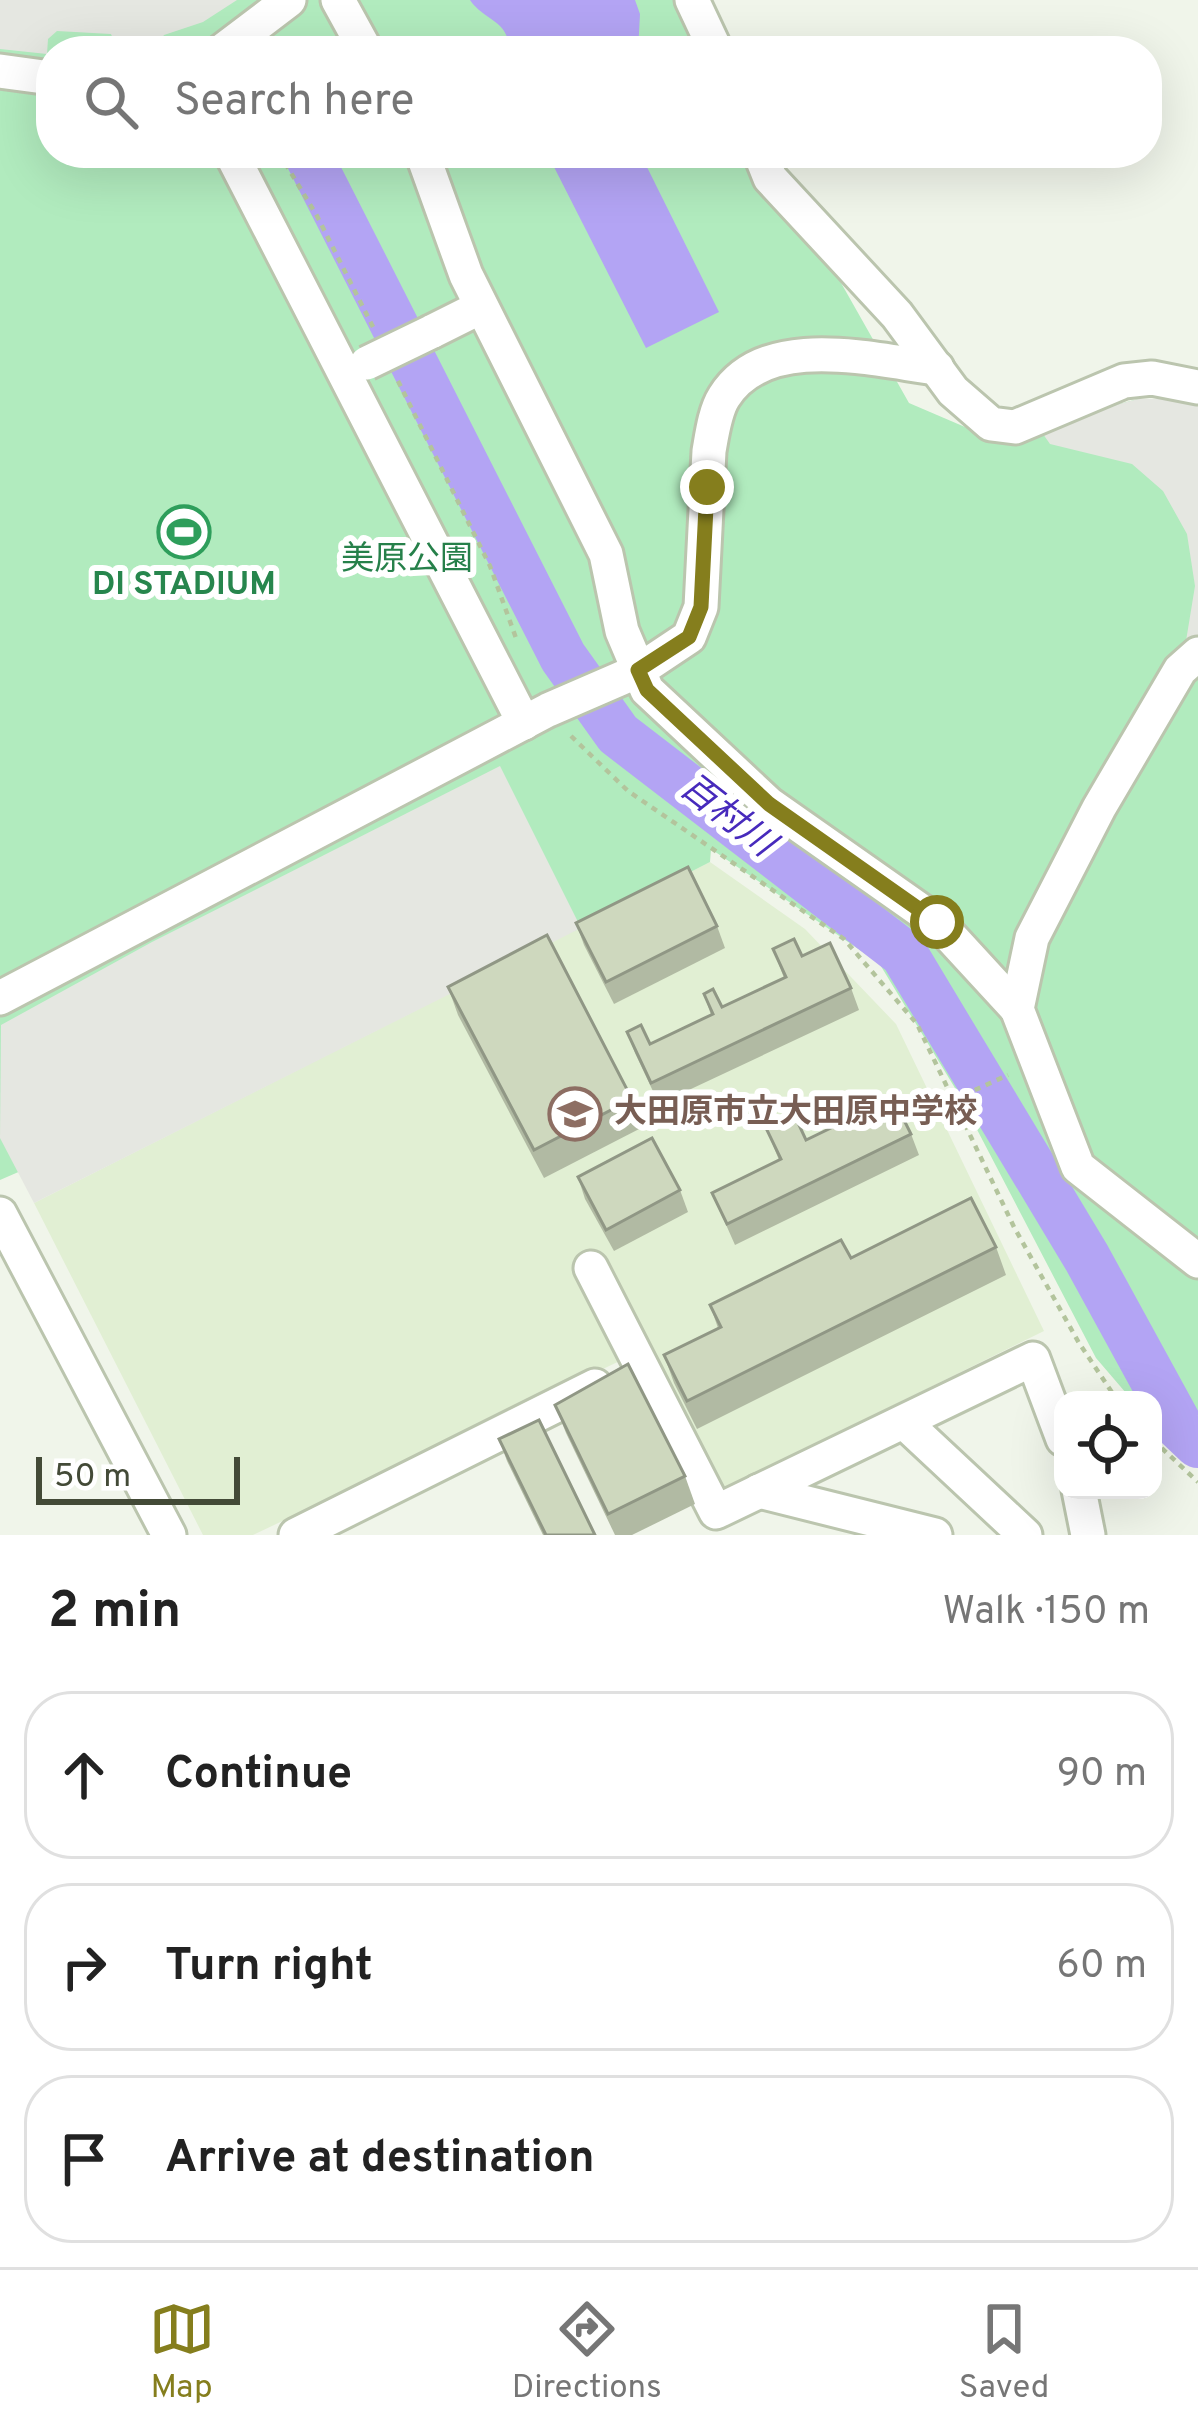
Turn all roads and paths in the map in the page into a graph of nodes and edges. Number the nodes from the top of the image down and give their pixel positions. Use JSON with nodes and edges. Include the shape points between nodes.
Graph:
{"nodes":[{"id":1,"x":289,"y":0,"type":"edge"},
{"id":2,"x":338,"y":0,"type":"edge"},
{"id":3,"x":692,"y":0,"type":"edge"},
{"id":4,"x":242,"y":36,"type":"edge"},
{"id":5,"x":358,"y":36,"type":"edge"},
{"id":6,"x":709,"y":36,"type":"edge"},
{"id":7,"x":0,"y":71,"type":"edge"},
{"id":8,"x":36,"y":76,"type":"edge"},
{"id":9,"x":241,"y":168,"type":"edge"},
{"id":10,"x":288,"y":168,"type":"edge"},
{"id":11,"x":428,"y":168,"type":"edge"},
{"id":12,"x":766,"y":168,"type":"edge"},
{"id":13,"x":481,"y":307,"type":"junction"},
{"id":14,"x":370,"y":359,"type":"junction"},
{"id":15,"x":937,"y":368,"type":"junction"},
{"id":16,"x":1198,"y":387,"type":"edge"},
{"id":17,"x":519,"y":646,"type":"dead end"},
{"id":18,"x":1198,"y":654,"type":"edge"},
{"id":19,"x":638,"y":670,"type":"junction"},
{"id":20,"x":536,"y":717,"type":"junction"},
{"id":21,"x":0,"y":998,"type":"edge"},
{"id":22,"x":1017,"y":1009,"type":"junction"},
{"id":23,"x":1022,"y":1068,"type":"dead end"},
{"id":24,"x":953,"y":1100,"type":"junction"},
{"id":25,"x":1,"y":1220,"type":"edge"},
{"id":26,"x":1198,"y":1261,"type":"edge"},
{"id":27,"x":591,"y":1268,"type":"dead end"},
{"id":28,"x":640,"y":1364,"type":"junction"},
{"id":29,"x":1111,"y":1391,"type":"edge"},
{"id":30,"x":1054,"y":1415,"type":"edge"},
{"id":31,"x":904,"y":1422,"type":"junction"},
{"id":32,"x":1162,"y":1448,"type":"edge"},
{"id":33,"x":1198,"y":1482,"type":"edge"},
{"id":34,"x":759,"y":1491,"type":"junction"},
{"id":35,"x":1081,"y":1499,"type":"edge"},
{"id":36,"x":170,"y":1535,"type":"edge"},
{"id":37,"x":296,"y":1535,"type":"edge"},
{"id":38,"x":935,"y":1535,"type":"edge"},
{"id":39,"x":1024,"y":1535,"type":"edge"},
{"id":40,"x":1088,"y":1535,"type":"edge"}],
"edges":[{"from":1,"to":4,"type":"street"},
{"from":2,"to":5,"type":"street"},
{"from":3,"to":6,"type":"street"},
{"from":7,"to":8,"type":"street"},
{"from":9,"to":14,"type":"street"},
{"from":10,"to":14,"type":"path","via":[[317,216]]},
{"from":11,"to":13,"type":"street"},
{"from":12,"to":15,"type":"street"},
{"from":13,"to":14,"type":"street","bridge":true},
{"from":13,"to":19,"type":"street","via":[[606,554]]},
{"from":14,"to":17,"type":"path","via":[[490,566]]},
{"from":14,"to":20,"type":"street"},
{"from":15,"to":16,"type":"street","via":[[975,412],[1003,428],[1124,381]]},
{"from":15,"to":19,"type":"street","via":[[794,357],[761,363],[739,379],[722,400],[709,451],[701,607],[689,637]]},
{"from":18,"to":22,"type":"street","via":[[1180,670],[1111,788],[1032,938]]},
{"from":19,"to":20,"type":"street"},
{"from":19,"to":22,"type":"street","via":[[647,690],[769,804],[937,922]]},
{"from":20,"to":21,"type":"street"},
{"from":20,"to":24,"type":"path","via":[[628,791],[844,939],[917,1024]]},
{"from":22,"to":26,"type":"street","via":[[1078,1167]]},
{"from":23,"to":24,"type":"path"},
{"from":24,"to":29,"type":"path","via":[[1014,1227]]},
{"from":25,"to":36,"type":"street"},
{"from":27,"to":28,"type":"street"},
{"from":28,"to":34,"type":"street","via":[[716,1512]]},
{"from":28,"to":37,"type":"street"},
{"from":30,"to":31,"type":"street","via":[[1033,1359]]},
{"from":31,"to":34,"type":"street"},
{"from":31,"to":39,"type":"street"},
{"from":32,"to":33,"type":"path"},
{"from":34,"to":38,"type":"street"},
{"from":35,"to":40,"type":"street"}]}
